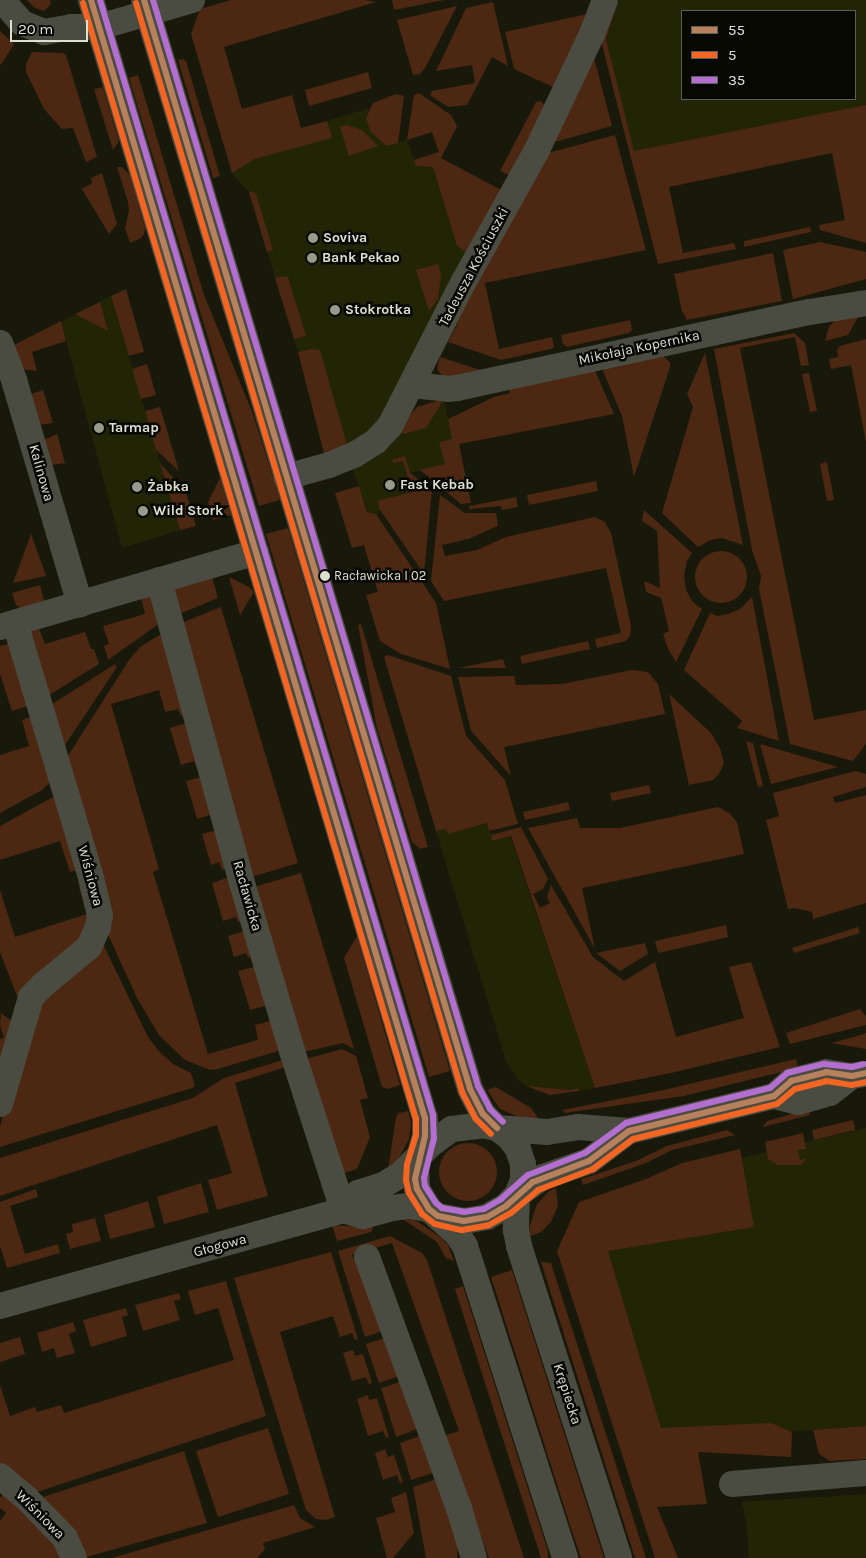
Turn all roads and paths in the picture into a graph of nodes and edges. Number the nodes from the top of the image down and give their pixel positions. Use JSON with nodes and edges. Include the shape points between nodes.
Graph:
{"nodes":[{"id":1,"x":2,"y":0,"type":"edge"},
{"id":2,"x":91,"y":0,"type":"edge"},
{"id":3,"x":192,"y":0,"type":"edge"},
{"id":4,"x":605,"y":0,"type":"edge"},
{"id":5,"x":146,"y":6,"type":"edge"},
{"id":6,"x":100,"y":27,"type":"junction"},
{"id":7,"x":866,"y":303,"type":"edge"},
{"id":8,"x":0,"y":343,"type":"edge"},
{"id":9,"x":412,"y":385,"type":"junction"},
{"id":10,"x":286,"y":477,"type":"junction"},
{"id":11,"x":256,"y":552,"type":"junction"},
{"id":12,"x":159,"y":580,"type":"junction"},
{"id":13,"x":80,"y":604,"type":"junction"},
{"id":14,"x":7,"y":625,"type":"edge"},
{"id":15,"x":859,"y":1075,"type":"edge"},
{"id":16,"x":0,"y":1104,"type":"edge"},
{"id":17,"x":497,"y":1128,"type":"junction"},
{"id":18,"x":629,"y":1131,"type":"junction"},
{"id":19,"x":420,"y":1156,"type":"junction"},
{"id":20,"x":517,"y":1195,"type":"junction"},
{"id":21,"x":343,"y":1210,"type":"junction"},
{"id":22,"x":433,"y":1212,"type":"junction"},
{"id":23,"x":367,"y":1257,"type":"dead end"},
{"id":24,"x":1,"y":1302,"type":"edge"},
{"id":25,"x":866,"y":1473,"type":"edge"},
{"id":26,"x":0,"y":1476,"type":"edge"},
{"id":27,"x":732,"y":1484,"type":"dead end"},
{"id":28,"x":74,"y":1558,"type":"edge"},
{"id":29,"x":474,"y":1558,"type":"edge"},
{"id":30,"x":565,"y":1558,"type":"edge"},
{"id":31,"x":619,"y":1558,"type":"edge"}],
"edges":[{"from":1,"to":6,"type":"street","via":[[22,24],[32,29],[53,32],[70,27]]},
{"from":2,"to":6,"type":"street"},
{"from":3,"to":5,"type":"street"},
{"from":4,"to":9,"type":"street","name":"Tadeusza Kościuszki","via":[[536,152],[463,283]]},
{"from":5,"to":6,"type":"street"},
{"from":5,"to":10,"type":"street"},
{"from":6,"to":11,"type":"street"},
{"from":7,"to":9,"type":"street","name":"Mikołaja Kopernika","via":[[810,312],[457,388]]},
{"from":8,"to":13,"type":"street","name":"Kalinowa","via":[[14,380]]},
{"from":9,"to":10,"type":"street","name":"Tadeusza Kościuszki","via":[[390,426],[365,449],[329,465]]},
{"from":10,"to":17,"type":"street","via":[[474,1098]]},
{"from":11,"to":12,"type":"street"},
{"from":11,"to":19,"type":"street","via":[[425,1118]]},
{"from":12,"to":13,"type":"street"},
{"from":12,"to":21,"type":"street","name":"Racławicka","via":[[242,882]]},
{"from":13,"to":14,"type":"street"},
{"from":14,"to":16,"type":"street","name":"Wiśniowa","via":[[90,874],[100,915],[94,940],[88,948],[42,984],[31,997]]},
{"from":15,"to":18,"type":"street","via":[[826,1072],[791,1080],[774,1096]]},
{"from":17,"to":18,"type":"street","via":[[546,1132],[578,1127]]},
{"from":17,"to":19,"type":"street","via":[[483,1125],[452,1129]]},
{"from":17,"to":20,"type":"street","via":[[518,1149],[523,1164],[523,1180]]},
{"from":18,"to":20,"type":"street","via":[[589,1161],[543,1176]]},
{"from":19,"to":21,"type":"street","via":[[385,1184],[358,1193]]},
{"from":19,"to":22,"type":"street","via":[[415,1179],[417,1189]]},
{"from":20,"to":22,"type":"street","via":[[487,1217],[464,1221]]},
{"from":20,"to":31,"type":"street","name":"Krępiecka","via":[[516,1230],[520,1252]]},
{"from":21,"to":22,"type":"street","via":[[363,1216],[409,1206]]},
{"from":21,"to":24,"type":"street","name":"Głogowa"},
{"from":22,"to":30,"type":"street","via":[[465,1246]]},
{"from":23,"to":29,"type":"street","via":[[459,1508]]},
{"from":25,"to":27,"type":"street"},
{"from":26,"to":28,"type":"street","name":"Wiśniowa","via":[[65,1538]]}]}
